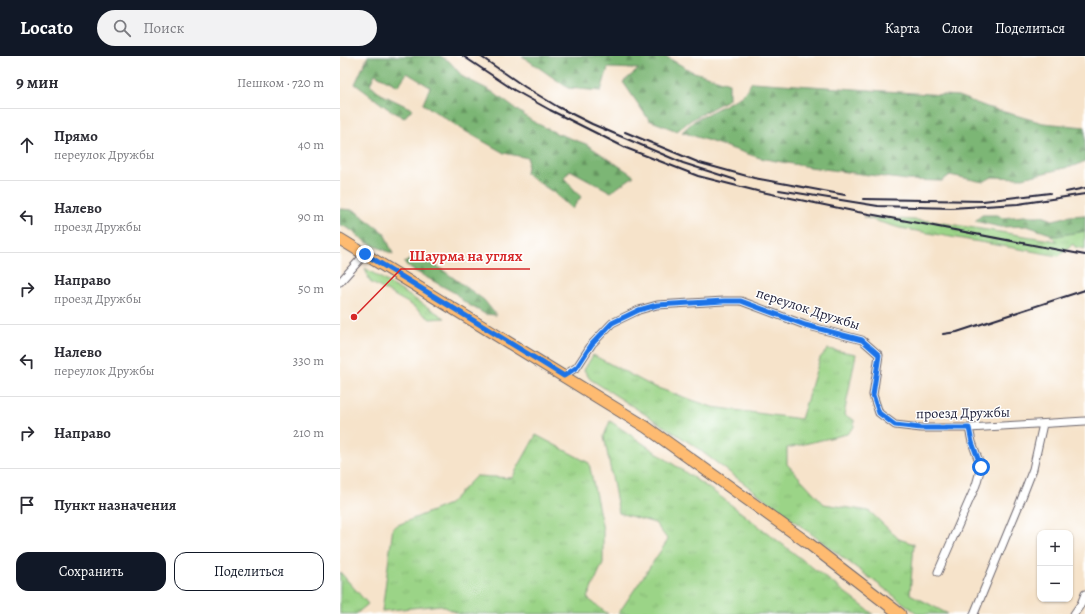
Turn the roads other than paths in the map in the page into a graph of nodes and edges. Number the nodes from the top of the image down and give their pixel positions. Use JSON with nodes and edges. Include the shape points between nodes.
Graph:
{"nodes":[{"id":1,"x":340,"y":240,"type":"edge"},
{"id":2,"x":365,"y":254,"type":"junction"},
{"id":3,"x":340,"y":282,"type":"edge"},
{"id":4,"x":876,"y":375,"type":"joint"},
{"id":5,"x":564,"y":376,"type":"junction"},
{"id":6,"x":1085,"y":421,"type":"edge"},
{"id":7,"x":1043,"y":424,"type":"junction"},
{"id":8,"x":969,"y":428,"type":"junction"},
{"id":9,"x":938,"y":572,"type":"dead end"},
{"id":10,"x":1085,"y":594,"type":"edge"},
{"id":11,"x":900,"y":614,"type":"edge"},
{"id":12,"x":974,"y":614,"type":"edge"},
{"id":13,"x":1074,"y":614,"type":"edge"}],
"edges":[{"from":1,"to":2,"type":"main road"},
{"from":2,"to":3,"type":"street"},
{"from":2,"to":5,"type":"main road"},
{"from":4,"to":5,"type":"street","name":"переулок Дружбы","via":[[879,355],[862,340],[805,325],[741,301],[724,301],[657,305],[639,310],[612,323],[592,344],[577,367]]},
{"from":4,"to":8,"type":"street","name":"проезд Дружбы","via":[[873,395],[879,413],[895,425]]},
{"from":5,"to":11,"type":"main road","via":[[646,427],[708,470]]},
{"from":6,"to":7,"type":"street","name":"проезд Дружбы"},
{"from":7,"to":8,"type":"street","name":"проезд Дружбы"},
{"from":7,"to":12,"type":"street","via":[[1033,469]]},
{"from":8,"to":9,"type":"street","via":[[981,467],[976,485]]},
{"from":10,"to":13,"type":"street"}]}
